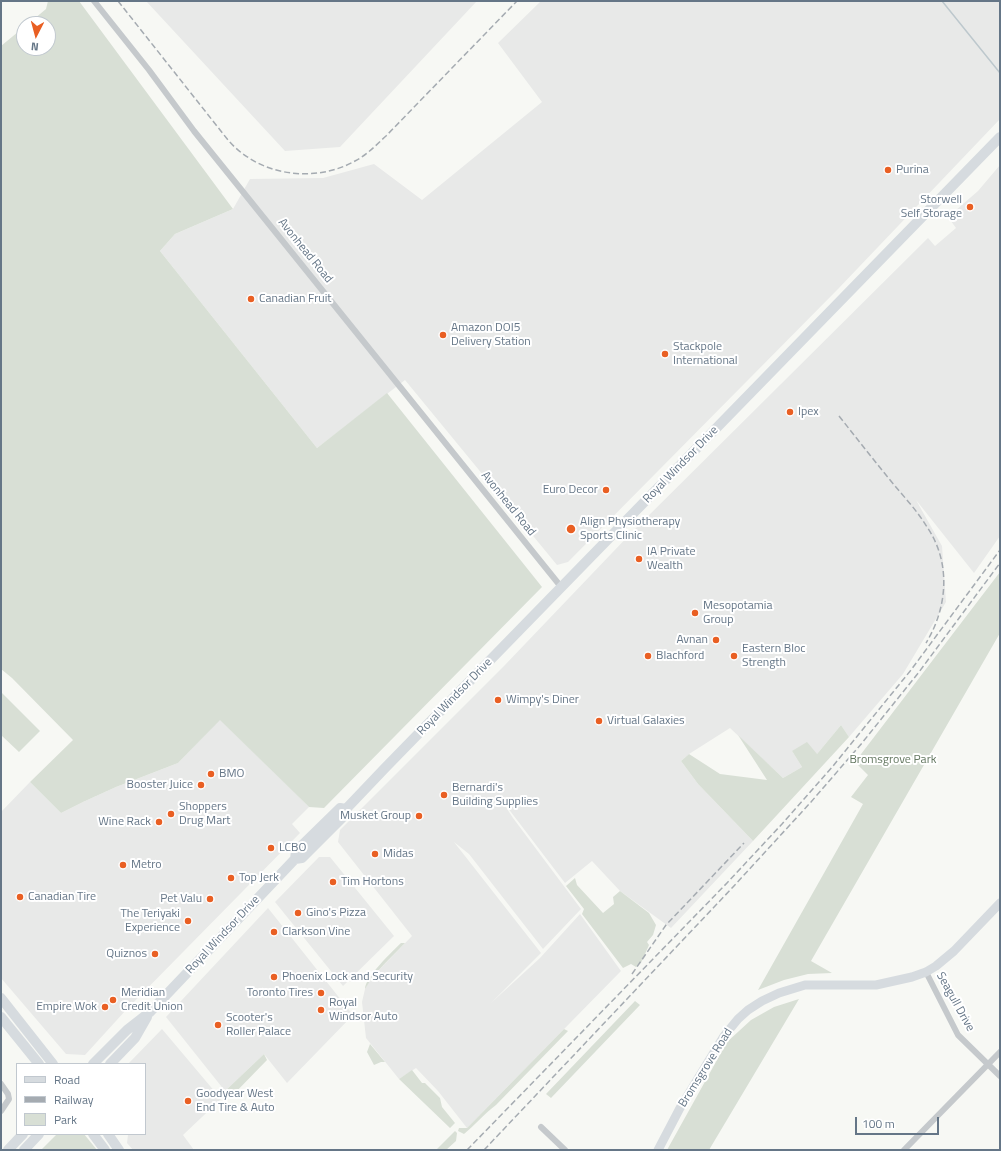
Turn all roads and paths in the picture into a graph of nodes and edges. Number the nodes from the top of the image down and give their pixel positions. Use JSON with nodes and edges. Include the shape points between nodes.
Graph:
{"nodes":[{"id":1,"x":94,"y":1,"type":"edge"},
{"id":2,"x":1000,"y":138,"type":"edge"},
{"id":3,"x":562,"y":588,"type":"junction"},
{"id":4,"x":1000,"y":903,"type":"edge"},
{"id":5,"x":926,"y":972,"type":"junction"},
{"id":6,"x":1,"y":998,"type":"edge"},
{"id":7,"x":150,"y":1012,"type":"junction"},
{"id":8,"x":1,"y":1017,"type":"edge"},
{"id":9,"x":44,"y":1052,"type":"junction"},
{"id":10,"x":1000,"y":1052,"type":"edge"},
{"id":11,"x":34,"y":1060,"type":"edge"},
{"id":12,"x":51,"y":1063,"type":"edge"},
{"id":13,"x":60,"y":1063,"type":"edge"},
{"id":14,"x":92,"y":1063,"type":"edge"},
{"id":15,"x":111,"y":1063,"type":"edge"},
{"id":16,"x":988,"y":1064,"type":"junction"},
{"id":17,"x":1000,"y":1076,"type":"edge"},
{"id":18,"x":1,"y":1084,"type":"edge"},
{"id":19,"x":1,"y":1111,"type":"edge"},
{"id":20,"x":541,"y":1127,"type":"dead end"},
{"id":21,"x":22,"y":1135,"type":"edge"},
{"id":22,"x":38,"y":1135,"type":"edge"},
{"id":23,"x":94,"y":1135,"type":"edge"},
{"id":24,"x":109,"y":1135,"type":"edge"},
{"id":25,"x":8,"y":1150,"type":"edge"},
{"id":26,"x":24,"y":1150,"type":"edge"},
{"id":27,"x":105,"y":1150,"type":"edge"},
{"id":28,"x":119,"y":1150,"type":"edge"},
{"id":29,"x":565,"y":1150,"type":"edge"},
{"id":30,"x":658,"y":1150,"type":"edge"},
{"id":31,"x":904,"y":1150,"type":"edge"}],
"edges":[{"from":1,"to":3,"type":"street","name":"Avonhead Road","via":[[194,131]]},
{"from":2,"to":3,"type":"main road","name":"Royal Windsor Drive"},
{"from":3,"to":7,"type":"main road","name":"Royal Windsor Drive","via":[[346,809],[346,814],[302,858],[295,859]]},
{"from":4,"to":5,"type":"street","name":"Bromsgrove Road","via":[[954,951]]},
{"from":5,"to":16,"type":"street","name":"Seagull Drive","via":[[958,1035]]},
{"from":5,"to":30,"type":"street","name":"Bromsgrove Road","via":[[876,986],[805,985],[779,993],[748,1010],[724,1036],[680,1108]]},
{"from":6,"to":9,"type":"main road"},
{"from":7,"to":14,"type":"main road","name":"Royal Windsor Drive"},
{"from":7,"to":15,"type":"main road","name":"Royal Windsor Drive","via":[[135,1038]]},
{"from":8,"to":11,"type":"main road"},
{"from":9,"to":12,"type":"main road"},
{"from":9,"to":13,"type":"main road"},
{"from":10,"to":16,"type":"street"},
{"from":16,"to":17,"type":"street","name":"Seagull Drive"},
{"from":16,"to":31,"type":"street"},
{"from":18,"to":19,"type":"street","via":[[9,1099]]},
{"from":20,"to":29,"type":"street"},
{"from":21,"to":25,"type":"main road"},
{"from":22,"to":26,"type":"main road"},
{"from":23,"to":27,"type":"main road"},
{"from":24,"to":28,"type":"main road"}]}
